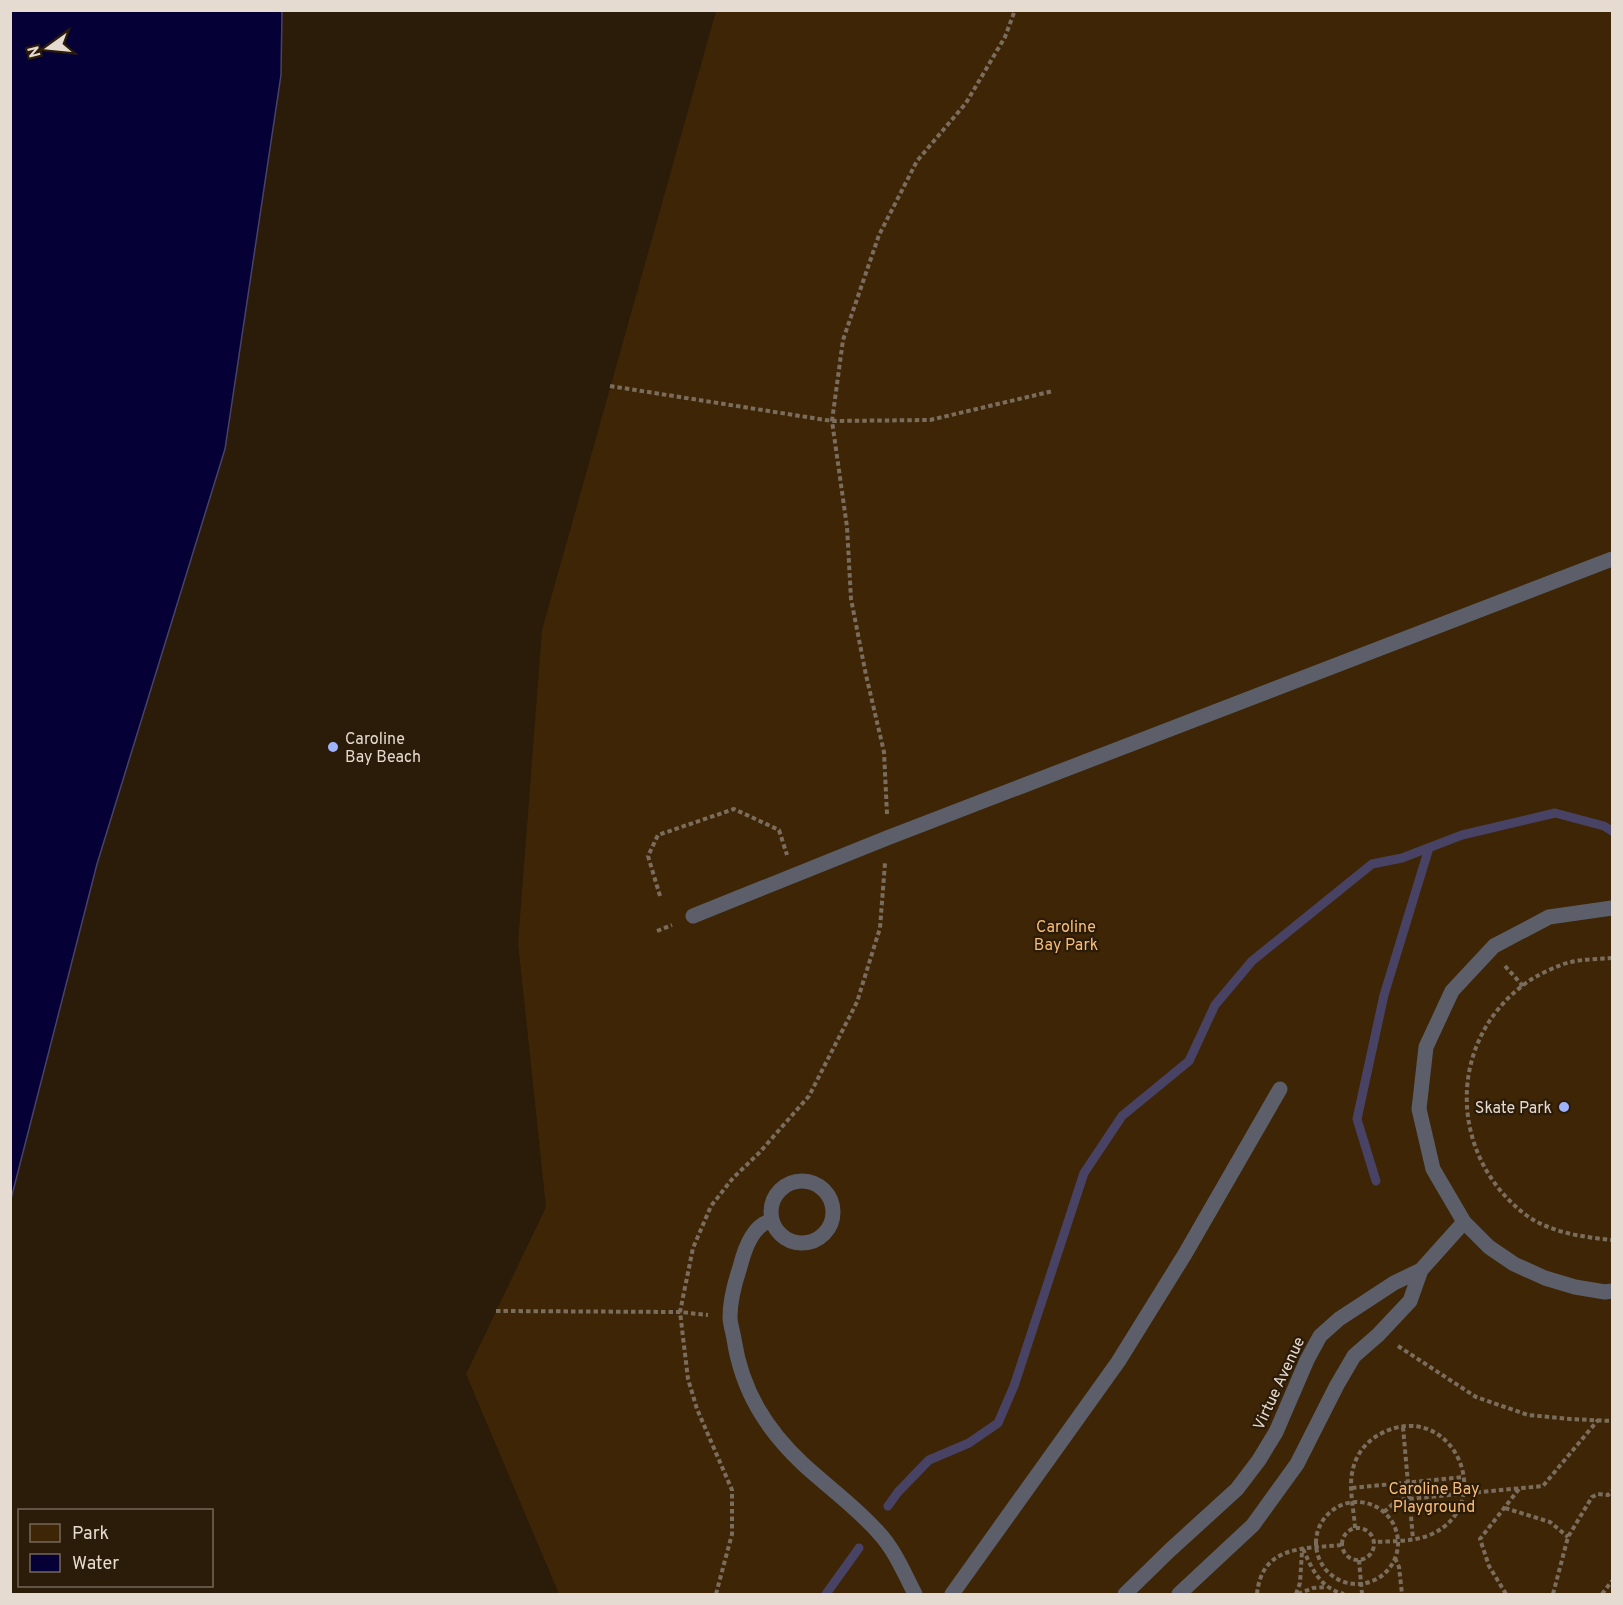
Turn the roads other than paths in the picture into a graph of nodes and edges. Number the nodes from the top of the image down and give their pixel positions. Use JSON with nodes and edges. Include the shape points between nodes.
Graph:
{"nodes":[{"id":1,"x":1612,"y":559,"type":"edge"},
{"id":2,"x":1612,"y":908,"type":"edge"},
{"id":3,"x":693,"y":916,"type":"dead end"},
{"id":4,"x":1280,"y":1089,"type":"dead end"},
{"id":5,"x":771,"y":1221,"type":"junction"},
{"id":6,"x":1464,"y":1222,"type":"junction"},
{"id":7,"x":1421,"y":1270,"type":"junction"},
{"id":8,"x":1612,"y":1292,"type":"edge"},
{"id":9,"x":915,"y":1594,"type":"edge"},
{"id":10,"x":952,"y":1594,"type":"edge"},
{"id":11,"x":1125,"y":1594,"type":"edge"},
{"id":12,"x":1179,"y":1594,"type":"edge"}],
"edges":[{"from":1,"to":3,"type":"street"},
{"from":2,"to":6,"type":"street","via":[[1549,917],[1494,946],[1452,991],[1426,1047],[1419,1108],[1433,1169]]},
{"from":4,"to":10,"type":"street","via":[[1118,1362]]},
{"from":5,"to":5,"type":"street","via":[[778,1192],[796,1182],[806,1181],[824,1191],[833,1210],[828,1229],[812,1242],[792,1242]]},
{"from":5,"to":9,"type":"street","via":[[757,1230],[745,1249],[730,1317],[738,1362],[752,1400],[773,1432],[802,1463],[878,1532],[895,1554]]},
{"from":6,"to":7,"type":"street"},
{"from":6,"to":8,"type":"street","via":[[1489,1247],[1514,1264],[1575,1287]]},
{"from":7,"to":11,"type":"street","name":"Virtue Avenue","via":[[1394,1283],[1320,1336],[1260,1460],[1237,1489]]},
{"from":7,"to":12,"type":"street","via":[[1410,1301],[1354,1356],[1297,1464],[1253,1525]]}]}
